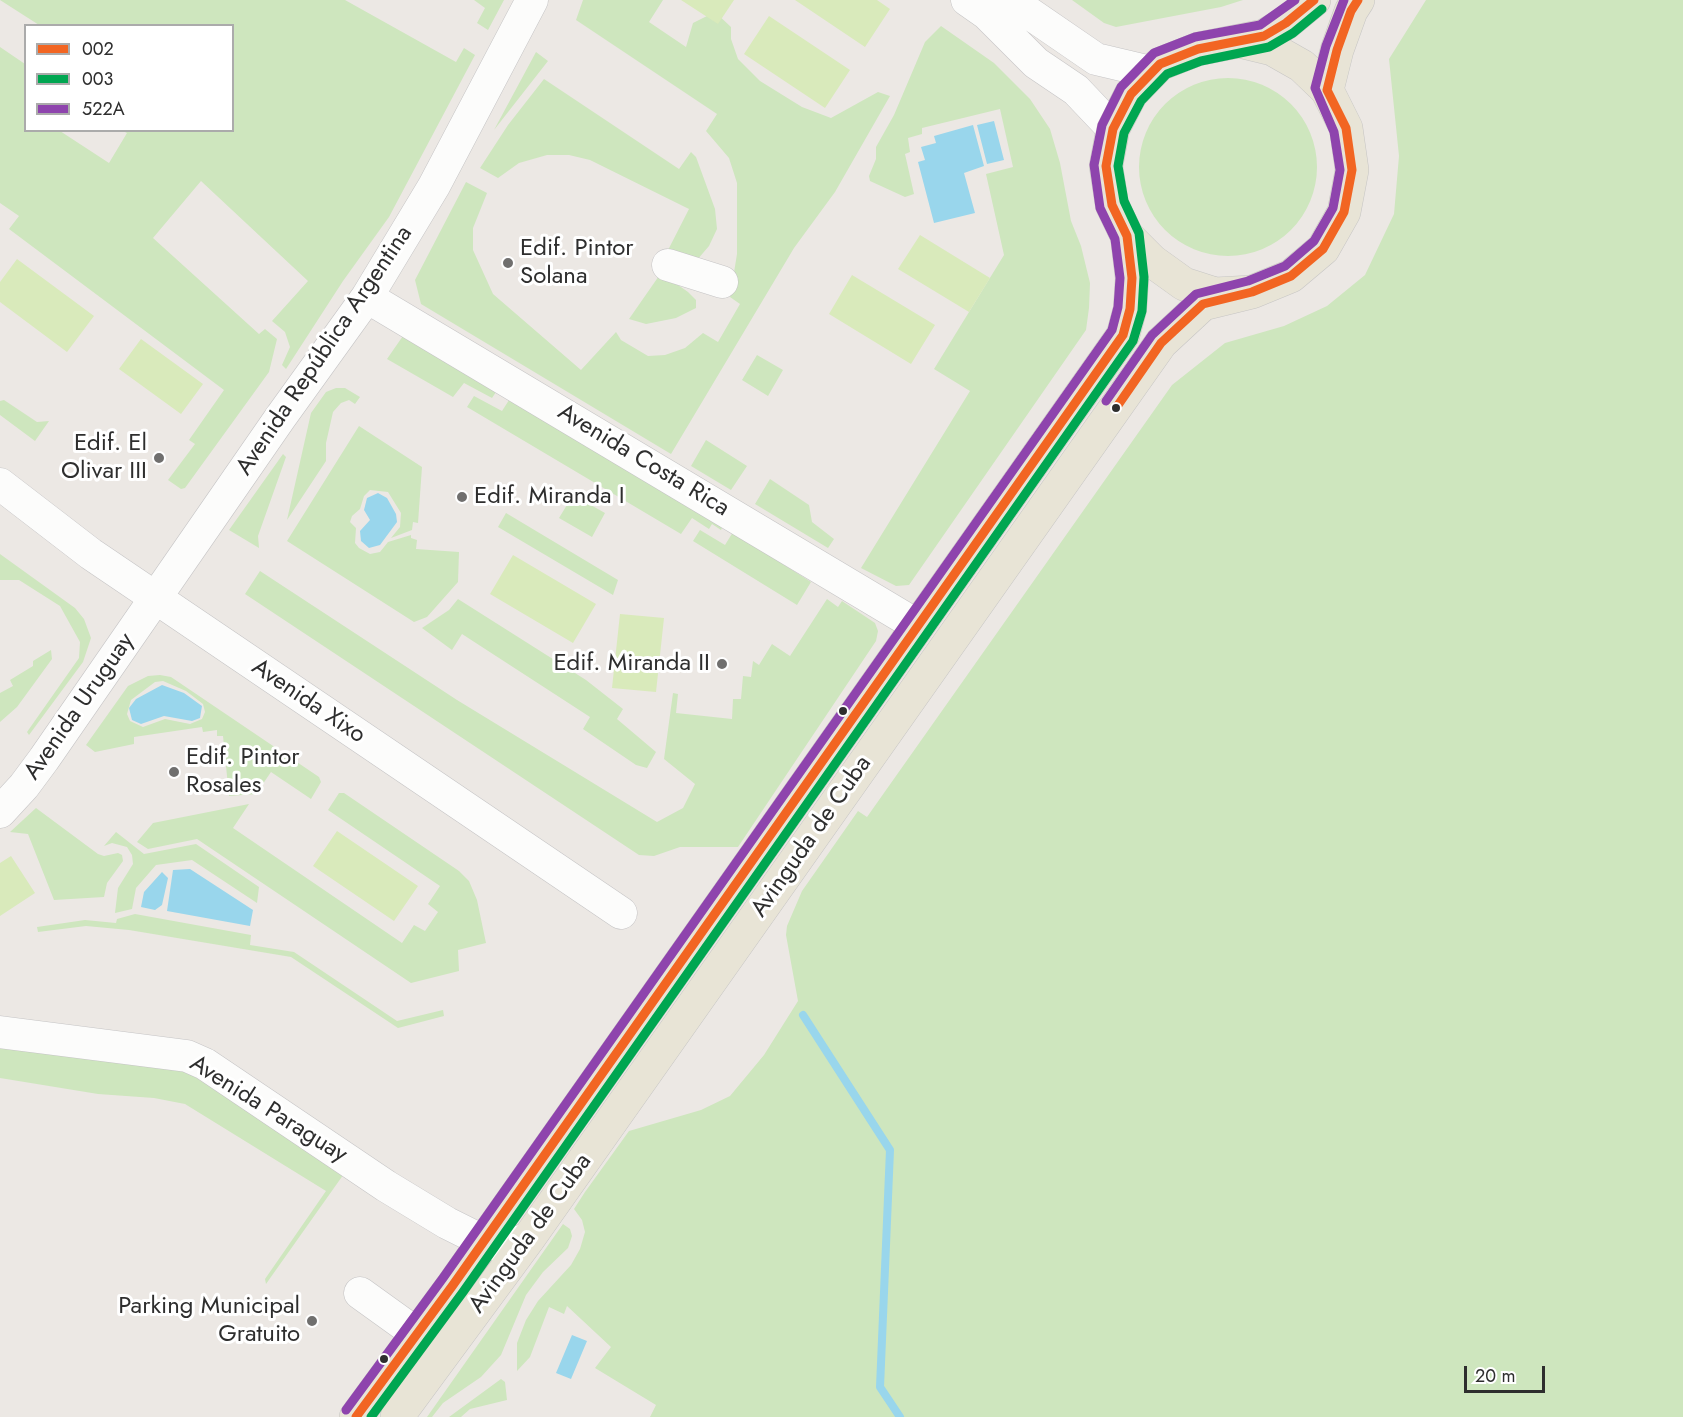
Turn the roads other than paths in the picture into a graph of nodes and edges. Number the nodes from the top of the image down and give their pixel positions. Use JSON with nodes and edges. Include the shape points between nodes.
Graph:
{"nodes":[{"id":1,"x":532,"y":0,"type":"edge"},
{"id":2,"x":967,"y":0,"type":"edge"},
{"id":3,"x":1010,"y":0,"type":"edge"},
{"id":4,"x":1314,"y":0,"type":"edge"},
{"id":5,"x":1358,"y":0,"type":"edge"},
{"id":6,"x":1239,"y":41,"type":"junction"},
{"id":7,"x":1151,"y":72,"type":"junction"},
{"id":8,"x":1326,"y":90,"type":"junction"},
{"id":9,"x":1113,"y":129,"type":"junction"},
{"id":10,"x":1126,"y":236,"type":"junction"},
{"id":11,"x":668,"y":265,"type":"dead end"},
{"id":12,"x":722,"y":282,"type":"dead end"},
{"id":13,"x":1252,"y":292,"type":"junction"},
{"id":14,"x":367,"y":297,"type":"junction"},
{"id":15,"x":0,"y":484,"type":"edge"},
{"id":16,"x":156,"y":598,"type":"junction"},
{"id":17,"x":918,"y":626,"type":"junction"},
{"id":18,"x":0,"y":812,"type":"edge"},
{"id":19,"x":621,"y":913,"type":"dead end"},
{"id":20,"x":0,"y":1032,"type":"edge"},
{"id":21,"x":447,"y":1223,"type":"junction"},
{"id":22,"x":529,"y":1238,"type":"junction"},
{"id":23,"x":483,"y":1241,"type":"junction"},
{"id":24,"x":453,"y":1285,"type":"junction"},
{"id":25,"x":360,"y":1293,"type":"dead end"},
{"id":26,"x":417,"y":1334,"type":"junction"},
{"id":27,"x":356,"y":1417,"type":"edge"},
{"id":28,"x":398,"y":1417,"type":"edge"}],
"edges":[{"from":1,"to":14,"type":"street","name":"Avenida República Argentina","via":[[434,186]]},
{"from":2,"to":9,"type":"street","via":[[987,14],[1036,63],[1076,90]]},
{"from":3,"to":7,"type":"street","via":[[1096,59]]},
{"from":4,"to":6,"type":"main road","via":[[1264,36]]},
{"from":5,"to":8,"type":"main road"},
{"from":6,"to":7,"type":"main road","via":[[1198,49],[1160,64]]},
{"from":6,"to":8,"type":"main road","via":[[1272,49],[1302,66]]},
{"from":7,"to":9,"type":"main road","via":[[1131,94]]},
{"from":8,"to":13,"type":"main road","via":[[1346,128],[1351,160],[1344,212],[1323,249],[1291,276]]},
{"from":9,"to":10,"type":"main road","via":[[1106,166],[1112,205]]},
{"from":10,"to":13,"type":"main road","via":[[1184,284],[1215,294]]},
{"from":10,"to":17,"type":"main road","name":"Avinguda de Cuba","via":[[1132,278],[1123,335]]},
{"from":11,"to":12,"type":"street"},
{"from":13,"to":22,"type":"main road","name":"Avinguda de Cuba","via":[[1203,304],[1161,343]]},
{"from":14,"to":16,"type":"street","name":"Avenida República Argentina"},
{"from":14,"to":17,"type":"street","name":"Avenida Costa Rica"},
{"from":15,"to":16,"type":"street","name":"Avenida Xixo"},
{"from":16,"to":18,"type":"street","name":"Avenida Uruguay","via":[[24,786]]},
{"from":16,"to":19,"type":"street","name":"Avenida Xixo"},
{"from":17,"to":23,"type":"main road","name":"Avinguda de Cuba"},
{"from":20,"to":21,"type":"street","name":"Avenida Paraguay","via":[[187,1056]]},
{"from":21,"to":23,"type":"street","name":"Avenida Paraguay"},
{"from":21,"to":24,"type":"street","via":[[458,1245]]},
{"from":22,"to":23,"type":"street","via":[[504,1247]]},
{"from":22,"to":28,"type":"main road","name":"Avinguda de Cuba"},
{"from":23,"to":24,"type":"main road","name":"Avinguda de Cuba"},
{"from":24,"to":26,"type":"main road","name":"Avinguda de Cuba"},
{"from":25,"to":26,"type":"street"},
{"from":26,"to":27,"type":"main road","name":"Avinguda de Cuba"}]}
